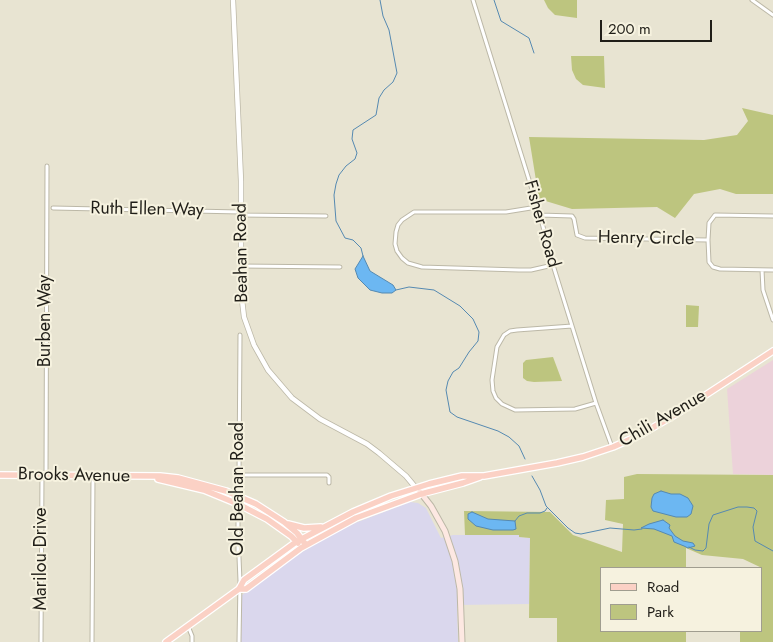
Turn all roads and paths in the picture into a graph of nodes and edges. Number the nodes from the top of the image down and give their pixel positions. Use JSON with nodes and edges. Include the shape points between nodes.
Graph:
{"nodes":[{"id":1,"x":233,"y":0,"type":"edge"},
{"id":2,"x":472,"y":0,"type":"edge"},
{"id":3,"x":752,"y":0,"type":"edge"},
{"id":4,"x":773,"y":15,"type":"edge"},
{"id":5,"x":47,"y":166,"type":"dead end"},
{"id":6,"x":537,"y":207,"type":"junction"},
{"id":7,"x":54,"y":208,"type":"dead end"},
{"id":8,"x":240,"y":214,"type":"junction"},
{"id":9,"x":540,"y":215,"type":"junction"},
{"id":10,"x":326,"y":216,"type":"dead end"},
{"id":11,"x":773,"y":216,"type":"edge"},
{"id":12,"x":708,"y":240,"type":"junction"},
{"id":13,"x":553,"y":265,"type":"junction"},
{"id":14,"x":240,"y":266,"type":"junction"},
{"id":15,"x":340,"y":267,"type":"dead end"},
{"id":16,"x":762,"y":270,"type":"junction"},
{"id":17,"x":773,"y":270,"type":"edge"},
{"id":18,"x":773,"y":320,"type":"edge"},
{"id":19,"x":572,"y":326,"type":"junction"},
{"id":20,"x":240,"y":336,"type":"dead end"},
{"id":21,"x":773,"y":352,"type":"edge"},
{"id":22,"x":596,"y":403,"type":"junction"},
{"id":23,"x":612,"y":447,"type":"junction"},
{"id":24,"x":0,"y":475,"type":"edge"},
{"id":25,"x":44,"y":475,"type":"junction"},
{"id":26,"x":239,"y":475,"type":"junction"},
{"id":27,"x":93,"y":476,"type":"junction"},
{"id":28,"x":149,"y":476,"type":"junction"},
{"id":29,"x":484,"y":476,"type":"junction"},
{"id":30,"x":329,"y":483,"type":"dead end"},
{"id":31,"x":416,"y":488,"type":"junction"},
{"id":32,"x":421,"y":494,"type":"junction"},
{"id":33,"x":238,"y":495,"type":"junction"},
{"id":34,"x":238,"y":504,"type":"junction"},
{"id":35,"x":284,"y":522,"type":"junction"},
{"id":36,"x":325,"y":526,"type":"junction"},
{"id":37,"x":299,"y":540,"type":"junction"},
{"id":38,"x":304,"y":547,"type":"junction"},
{"id":39,"x":238,"y":589,"type":"junction"},
{"id":40,"x":188,"y":626,"type":"junction"},
{"id":41,"x":41,"y":642,"type":"edge"},
{"id":42,"x":92,"y":642,"type":"edge"},
{"id":43,"x":166,"y":642,"type":"edge"},
{"id":44,"x":192,"y":642,"type":"edge"},
{"id":45,"x":239,"y":642,"type":"edge"},
{"id":46,"x":462,"y":642,"type":"edge"}],
"edges":[{"from":1,"to":8,"type":"street","name":"Beahan Road"},
{"from":2,"to":6,"type":"street","name":"Fisher Road"},
{"from":3,"to":4,"type":"street"},
{"from":5,"to":25,"type":"street","name":"Burben Way"},
{"from":6,"to":9,"type":"street","name":"Fisher Road"},
{"from":6,"to":13,"type":"street","via":[[506,212],[414,212],[398,225],[397,251],[408,263],[422,268],[531,270]]},
{"from":7,"to":8,"type":"street","name":"Ruth Ellen Way"},
{"from":8,"to":10,"type":"street","name":"Ruth Ellen Way"},
{"from":8,"to":14,"type":"street","name":"Beahan Road"},
{"from":9,"to":12,"type":"street","name":"Henry Circle","via":[[572,216],[577,235],[585,238]]},
{"from":9,"to":13,"type":"street","name":"Fisher Road"},
{"from":11,"to":12,"type":"street","via":[[715,215],[709,222]]},
{"from":12,"to":16,"type":"street","via":[[709,262],[713,268]]},
{"from":13,"to":19,"type":"street","name":"Fisher Road"},
{"from":14,"to":15,"type":"street"},
{"from":14,"to":31,"type":"street","name":"Beahan Road","via":[[242,306],[248,329],[273,378],[300,405],[379,453]]},
{"from":16,"to":17,"type":"street"},
{"from":16,"to":18,"type":"street","via":[[763,290]]},
{"from":19,"to":22,"type":"street","name":"Fisher Road"},
{"from":19,"to":22,"type":"street","via":[[517,330],[504,335],[497,347],[492,391],[502,404],[515,410],[575,409]]},
{"from":20,"to":26,"type":"street","name":"Old Beahan Road"},
{"from":21,"to":23,"type":"main road","name":"Chili Avenue","via":[[678,413]]},
{"from":22,"to":23,"type":"street","name":"Fisher Road"},
{"from":23,"to":29,"type":"main road","name":"Chili Avenue","via":[[583,457]]},
{"from":24,"to":25,"type":"main road","name":"Brooks Avenue"},
{"from":25,"to":27,"type":"main road","name":"Brooks Avenue"},
{"from":25,"to":41,"type":"street","name":"Marilou Drive"},
{"from":26,"to":30,"type":"street","via":[[327,475]]},
{"from":26,"to":33,"type":"street","name":"Old Beahan Road"},
{"from":27,"to":28,"type":"main road","name":"Brooks Avenue"},
{"from":27,"to":42,"type":"street"},
{"from":28,"to":33,"type":"main road","name":"Brooks Avenue","via":[[178,478]]},
{"from":28,"to":34,"type":"main road","name":"Brooks Avenue","via":[[204,490]]},
{"from":29,"to":31,"type":"main road","name":"Chili Avenue","via":[[462,476]]},
{"from":29,"to":32,"type":"main road","name":"Chili Avenue"},
{"from":31,"to":32,"type":"main road"},
{"from":31,"to":36,"type":"main road","name":"Chili Avenue","via":[[364,506]]},
{"from":32,"to":38,"type":"main road","name":"Chili Avenue","via":[[356,518]]},
{"from":32,"to":46,"type":"main road","via":[[445,531],[455,561],[460,589]]},
{"from":33,"to":34,"type":"street","name":"Old Beahan Road"},
{"from":33,"to":35,"type":"main road","name":"Brooks Avenue"},
{"from":34,"to":37,"type":"main road","name":"Brooks Avenue"},
{"from":34,"to":39,"type":"street","name":"Old Beahan Road"},
{"from":35,"to":36,"type":"main road","via":[[304,528]]},
{"from":35,"to":37,"type":"main road","name":"Brooks Avenue"},
{"from":36,"to":37,"type":"main road","name":"Chili Avenue"},
{"from":37,"to":38,"type":"main road","name":"Brooks Avenue"},
{"from":37,"to":39,"type":"main road","name":"Chili Avenue","via":[[244,580]]},
{"from":38,"to":39,"type":"main road","name":"Chili Avenue","via":[[246,589]]},
{"from":39,"to":40,"type":"main road","name":"Chili Avenue"},
{"from":39,"to":45,"type":"street","name":"Old Beahan Road"},
{"from":40,"to":43,"type":"main road","name":"Chili Avenue"},
{"from":40,"to":44,"type":"street"}]}
